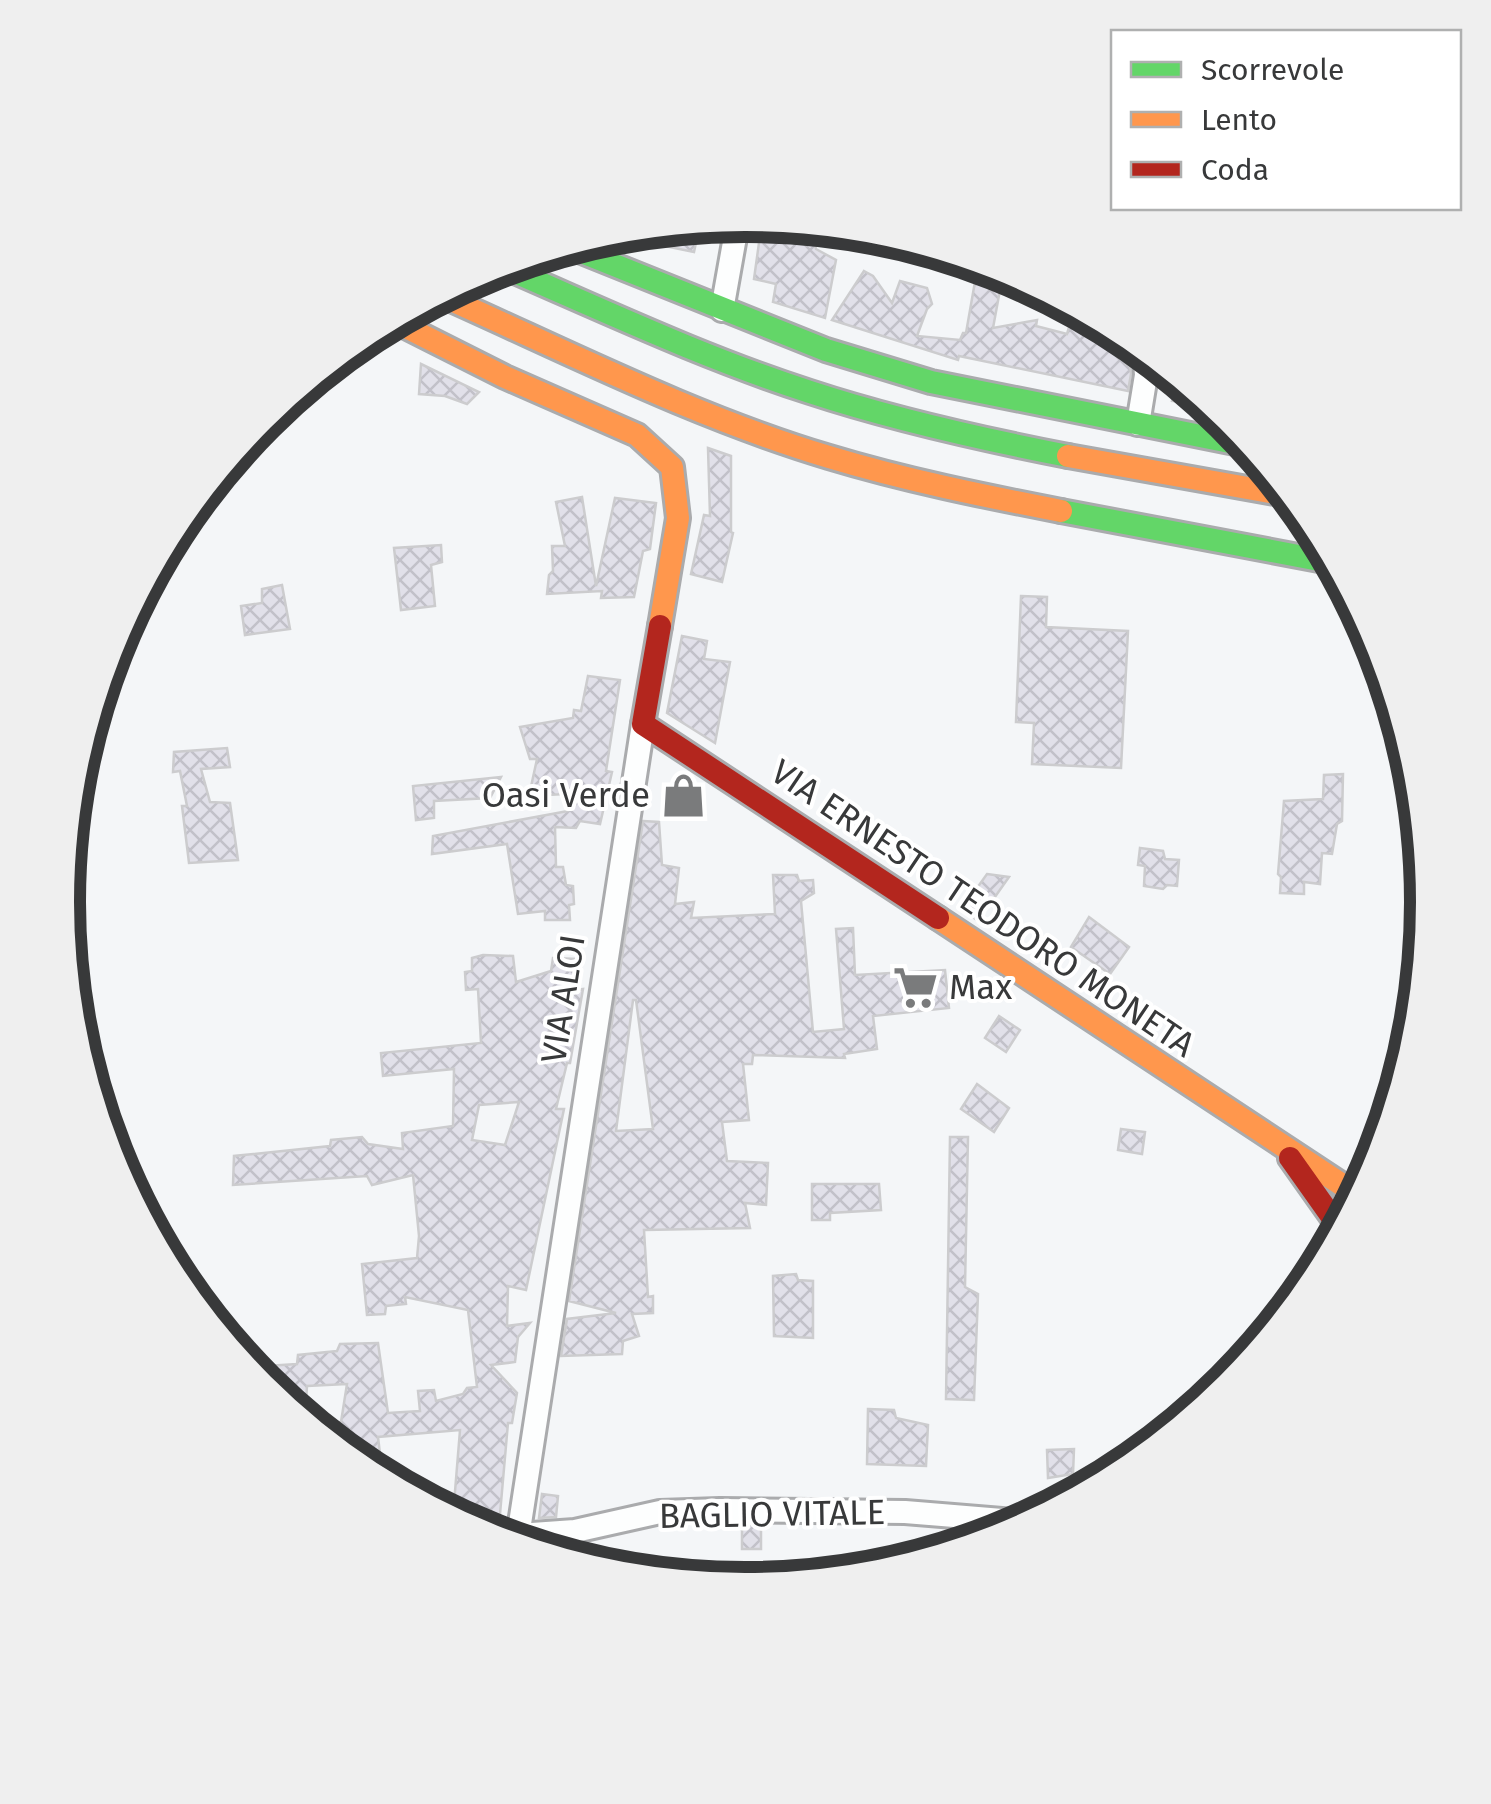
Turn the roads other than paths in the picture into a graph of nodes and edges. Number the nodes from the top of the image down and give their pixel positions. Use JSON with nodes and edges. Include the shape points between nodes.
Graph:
{"nodes":[{"id":1,"x":735,"y":237,"type":"edge"},
{"id":2,"x":589,"y":255,"type":"edge"},
{"id":3,"x":523,"y":275,"type":"edge"},
{"id":4,"x":458,"y":302,"type":"edge"},
{"id":5,"x":722,"y":310,"type":"junction"},
{"id":6,"x":409,"y":329,"type":"edge"},
{"id":7,"x":1146,"y":370,"type":"edge"},
{"id":8,"x":1138,"y":424,"type":"junction"},
{"id":9,"x":1226,"y":441,"type":"edge"},
{"id":10,"x":1269,"y":492,"type":"edge"},
{"id":11,"x":1316,"y":559,"type":"edge"},
{"id":12,"x":643,"y":724,"type":"junction"},
{"id":13,"x":1285,"y":1150,"type":"junction"},
{"id":14,"x":1346,"y":1188,"type":"edge"},
{"id":15,"x":1332,"y":1216,"type":"edge"},
{"id":16,"x":994,"y":1519,"type":"edge"},
{"id":17,"x":519,"y":1527,"type":"edge"},
{"id":18,"x":542,"y":1535,"type":"edge"}],
"edges":[{"from":1,"to":5,"type":"street"},
{"from":2,"to":5,"type":"street"},
{"from":3,"to":10,"type":"street","via":[[714,358],[850,405],[923,426]]},
{"from":4,"to":11,"type":"street","via":[[705,413],[830,457],[996,498]]},
{"from":5,"to":8,"type":"street","via":[[931,382]]},
{"from":6,"to":12,"type":"street","name":"VIA ALOI","via":[[637,434],[672,467],[678,518]]},
{"from":7,"to":8,"type":"street"},
{"from":8,"to":9,"type":"street"},
{"from":12,"to":13,"type":"street","name":"VIA ERNESTO TEODORO MONETA"},
{"from":12,"to":17,"type":"street","name":"VIA ALOI"},
{"from":13,"to":14,"type":"street","name":"VIA ERNESTO TEODORO MONETA"},
{"from":13,"to":15,"type":"street","name":"VIA ERNESTO TEODORO MONETA"},
{"from":16,"to":18,"type":"street","name":"BAGLIO VITALE","via":[[700,1510]]}]}
